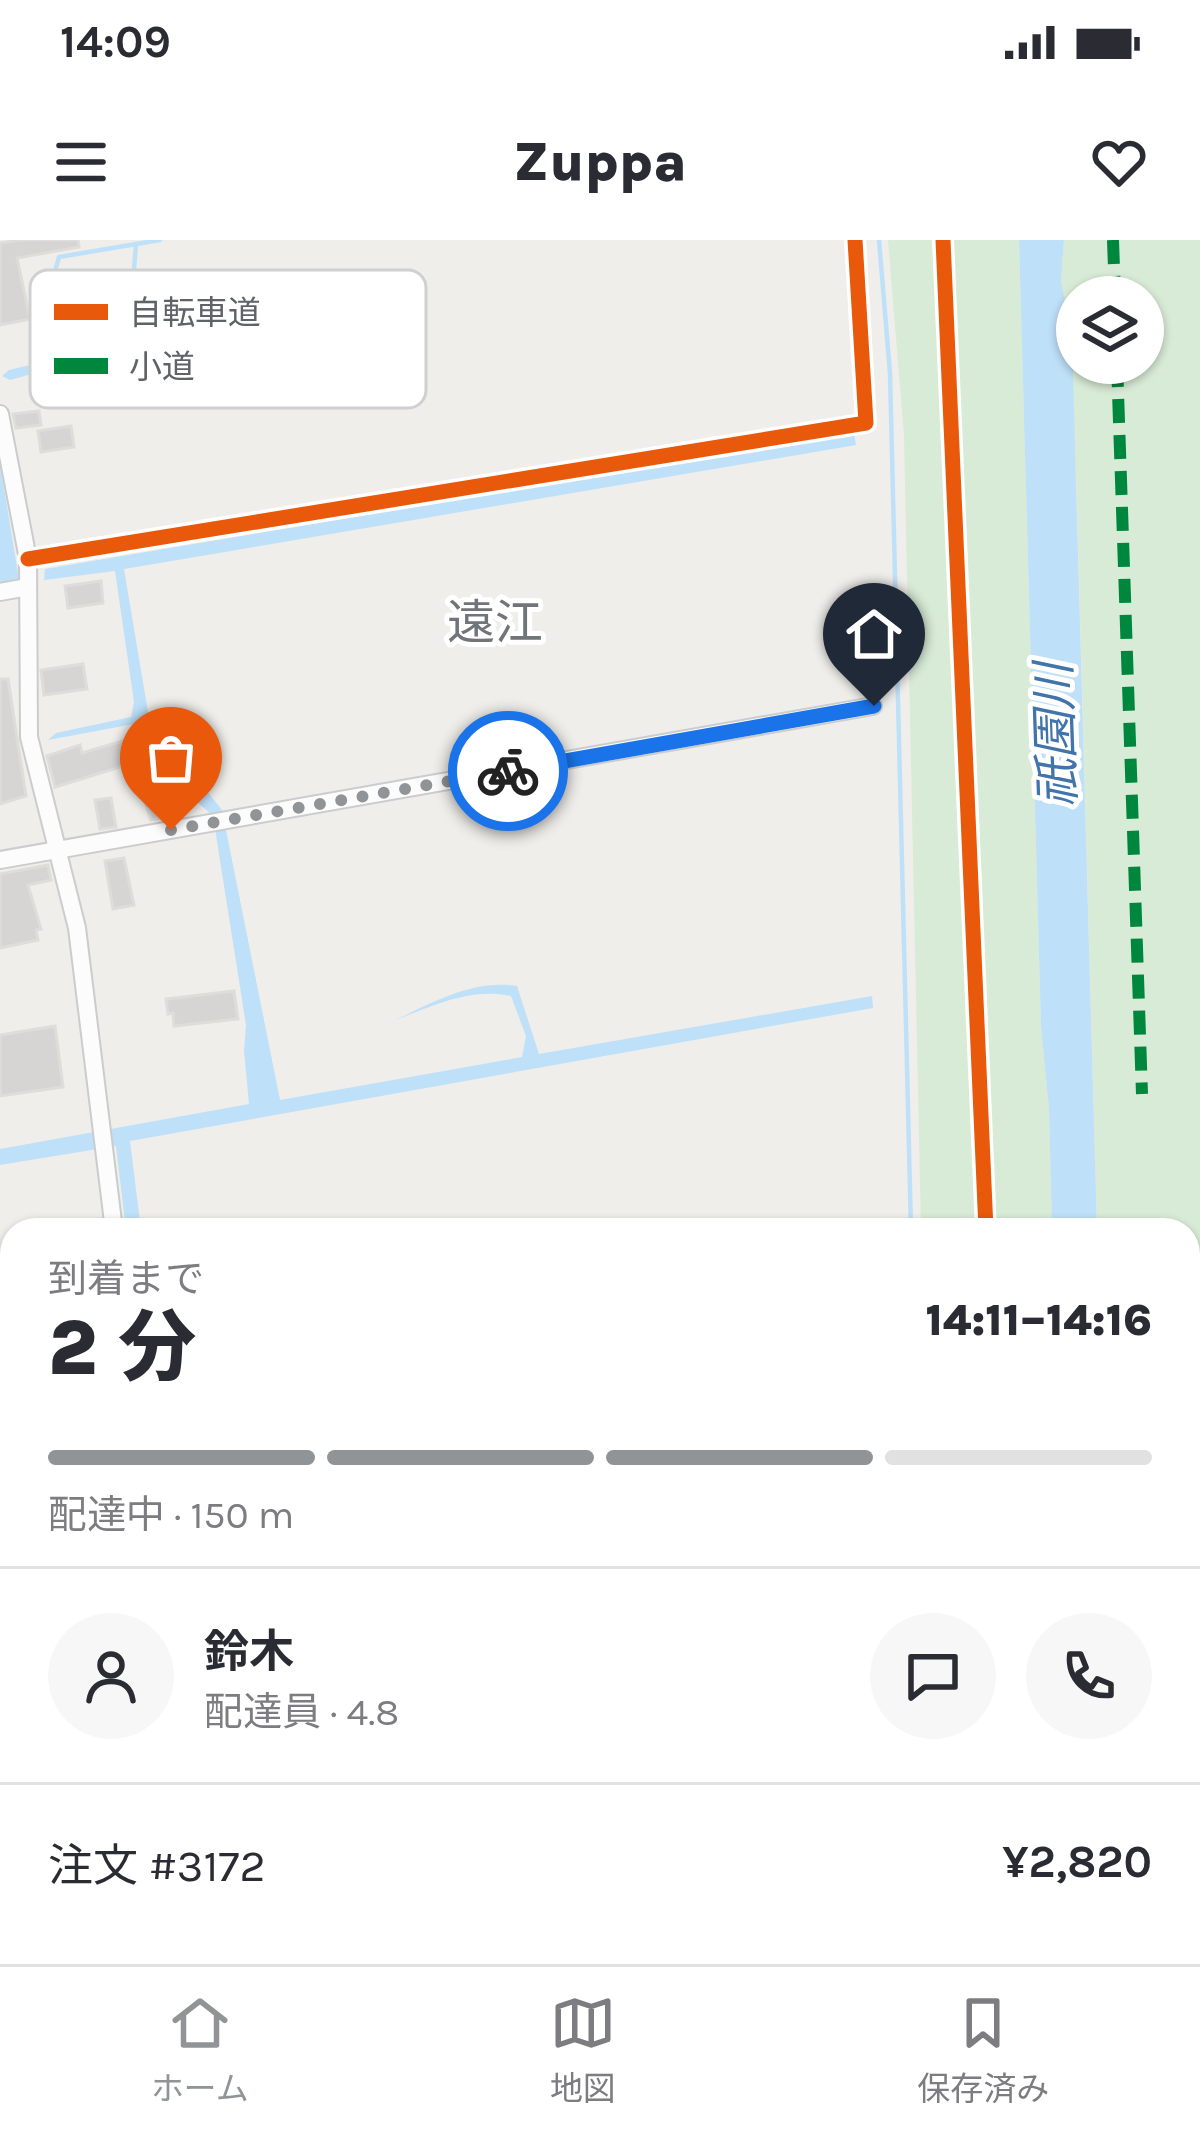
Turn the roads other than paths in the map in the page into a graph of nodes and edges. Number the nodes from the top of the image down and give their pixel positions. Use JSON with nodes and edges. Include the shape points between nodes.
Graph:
{"nodes":[{"id":1,"x":855,"y":240,"type":"edge"},
{"id":2,"x":944,"y":240,"type":"edge"},
{"id":3,"x":0,"y":414,"type":"edge"},
{"id":4,"x":28,"y":559,"type":"junction"},
{"id":5,"x":28,"y":587,"type":"junction"},
{"id":6,"x":0,"y":592,"type":"edge"},
{"id":7,"x":874,"y":706,"type":"dead end"},
{"id":8,"x":60,"y":850,"type":"junction"},
{"id":9,"x":0,"y":860,"type":"edge"},
{"id":10,"x":113,"y":1218,"type":"edge"},
{"id":11,"x":985,"y":1218,"type":"edge"}],
"edges":[{"from":1,"to":4,"type":"street","via":[[866,423]]},
{"from":2,"to":11,"type":"street"},
{"from":3,"to":4,"type":"street"},
{"from":4,"to":5,"type":"street"},
{"from":5,"to":6,"type":"street"},
{"from":5,"to":8,"type":"street","via":[[29,737]]},
{"from":7,"to":8,"type":"street"},
{"from":8,"to":9,"type":"street"},
{"from":8,"to":10,"type":"street"}]}
